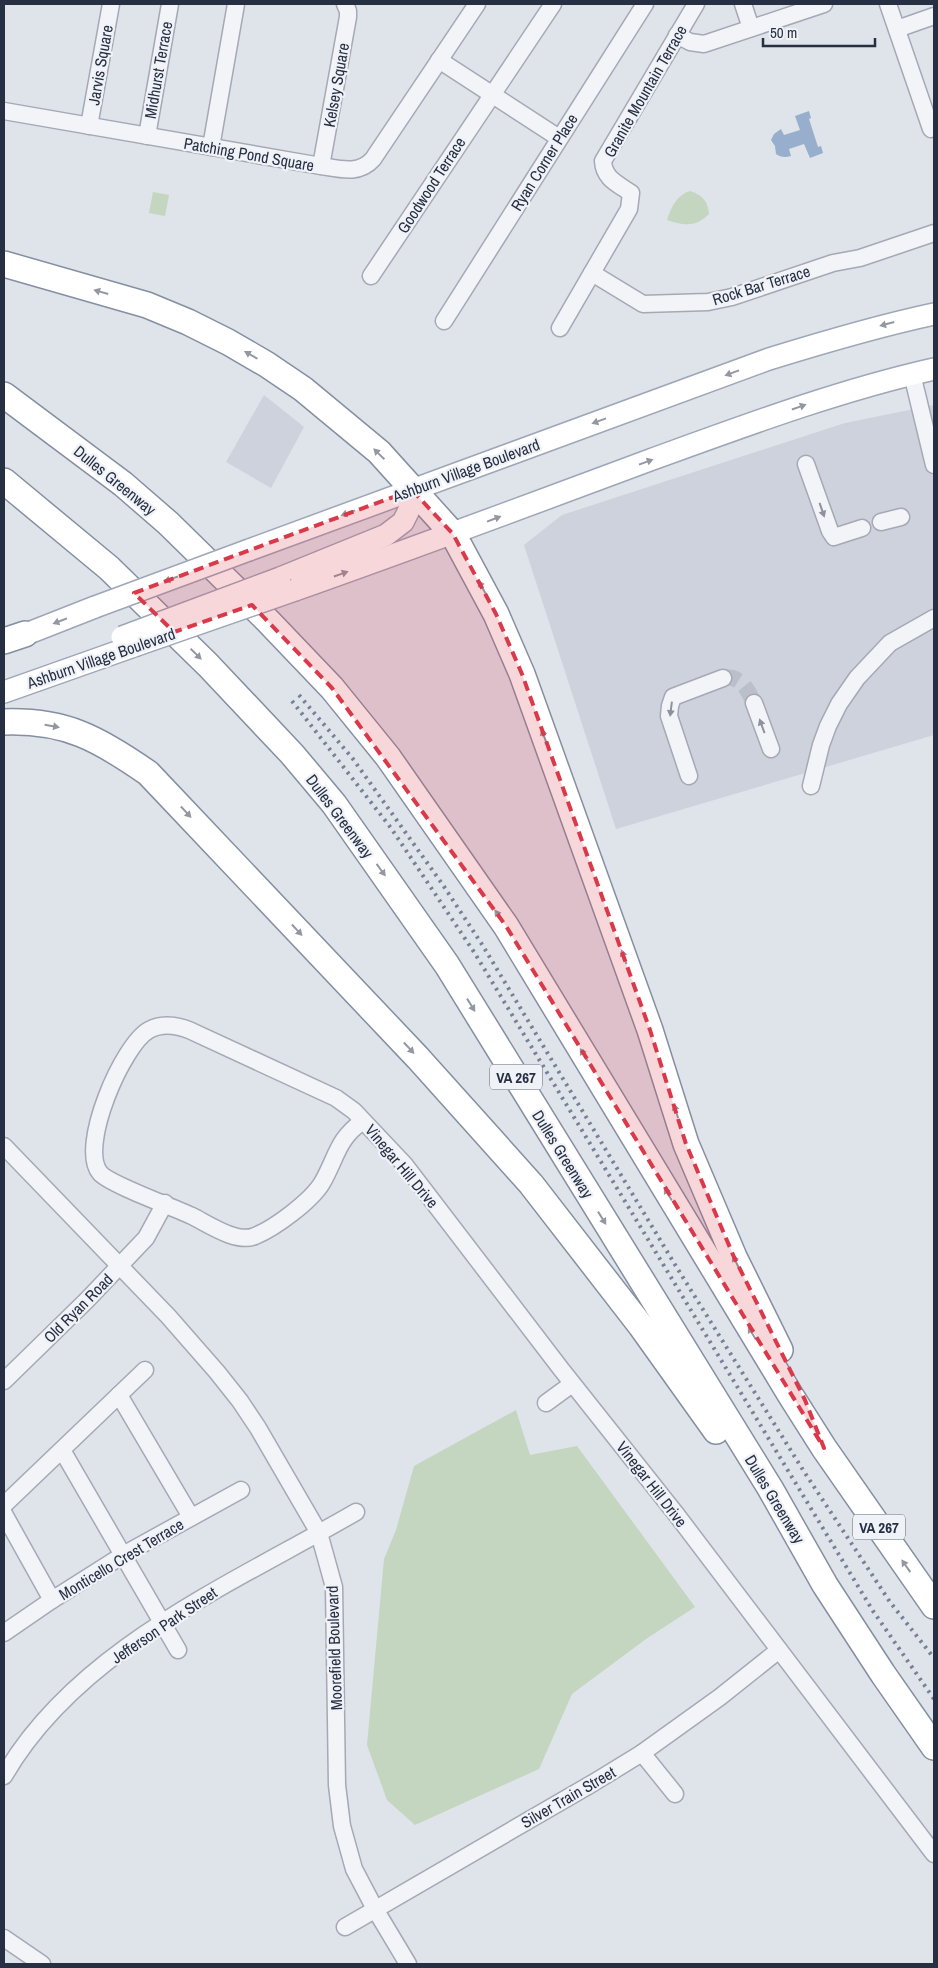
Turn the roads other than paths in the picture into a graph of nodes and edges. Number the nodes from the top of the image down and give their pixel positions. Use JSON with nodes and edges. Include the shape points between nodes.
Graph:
{"nodes":[{"id":1,"x":111,"y":4,"type":"edge"},
{"id":2,"x":170,"y":4,"type":"edge"},
{"id":3,"x":236,"y":4,"type":"edge"},
{"id":4,"x":345,"y":4,"type":"edge"},
{"id":5,"x":477,"y":4,"type":"edge"},
{"id":6,"x":553,"y":4,"type":"edge"},
{"id":7,"x":644,"y":4,"type":"edge"},
{"id":8,"x":696,"y":4,"type":"edge"},
{"id":9,"x":743,"y":4,"type":"edge"},
{"id":10,"x":824,"y":4,"type":"edge"},
{"id":11,"x":888,"y":4,"type":"edge"},
{"id":12,"x":934,"y":16,"type":"edge"},
{"id":13,"x":751,"y":28,"type":"junction"},
{"id":14,"x":897,"y":29,"type":"junction"},
{"id":15,"x":677,"y":35,"type":"junction"},
{"id":16,"x":439,"y":60,"type":"junction"},
{"id":17,"x":491,"y":94,"type":"junction"},
{"id":18,"x":930,"y":110,"type":"edge"},
{"id":19,"x":4,"y":111,"type":"edge"},
{"id":20,"x":89,"y":126,"type":"junction"},
{"id":21,"x":934,"y":128,"type":"edge"},
{"id":22,"x":147,"y":136,"type":"junction"},
{"id":23,"x":559,"y":138,"type":"junction"},
{"id":24,"x":211,"y":147,"type":"junction"},
{"id":25,"x":322,"y":166,"type":"junction"},
{"id":26,"x":934,"y":233,"type":"edge"},
{"id":27,"x":4,"y":264,"type":"edge"},
{"id":28,"x":592,"y":273,"type":"junction"},
{"id":29,"x":371,"y":276,"type":"dead end"},
{"id":30,"x":934,"y":314,"type":"edge"},
{"id":31,"x":444,"y":321,"type":"dead end"},
{"id":32,"x":560,"y":328,"type":"dead end"},
{"id":33,"x":934,"y":369,"type":"edge"},
{"id":34,"x":912,"y":374,"type":"junction"},
{"id":35,"x":4,"y":395,"type":"edge"},
{"id":36,"x":806,"y":464,"type":"dead end"},
{"id":37,"x":934,"y":465,"type":"edge"},
{"id":38,"x":4,"y":481,"type":"edge"},
{"id":39,"x":412,"y":490,"type":"junction"},
{"id":40,"x":4,"y":500,"type":"edge"},
{"id":41,"x":901,"y":517,"type":"dead end"},
{"id":42,"x":881,"y":522,"type":"dead end"},
{"id":43,"x":862,"y":528,"type":"dead end"},
{"id":44,"x":453,"y":534,"type":"junction"},
{"id":45,"x":108,"y":568,"type":"junction"},
{"id":46,"x":287,"y":584,"type":"junction"},
{"id":47,"x":934,"y":618,"type":"edge"},
{"id":48,"x":11,"y":639,"type":"edge"},
{"id":49,"x":723,"y":678,"type":"tunnel mouth"},
{"id":50,"x":5,"y":692,"type":"edge"},
{"id":51,"x":754,"y":703,"type":"tunnel mouth"},
{"id":52,"x":4,"y":722,"type":"edge"},
{"id":53,"x":771,"y":749,"type":"dead end"},
{"id":54,"x":689,"y":776,"type":"dead end"},
{"id":55,"x":811,"y":786,"type":"dead end"},
{"id":56,"x":363,"y":1121,"type":"junction"},
{"id":57,"x":4,"y":1146,"type":"edge"},
{"id":58,"x":165,"y":1203,"type":"junction"},
{"id":59,"x":118,"y":1266,"type":"junction"},
{"id":60,"x":145,"y":1370,"type":"dead end"},
{"id":61,"x":4,"y":1381,"type":"edge"},
{"id":62,"x":572,"y":1384,"type":"junction"},
{"id":63,"x":119,"y":1395,"type":"junction"},
{"id":64,"x":546,"y":1403,"type":"dead end"},
{"id":65,"x":824,"y":1448,"type":"junction"},
{"id":66,"x":62,"y":1450,"type":"junction"},
{"id":67,"x":241,"y":1490,"type":"dead end"},
{"id":68,"x":4,"y":1506,"type":"edge"},
{"id":69,"x":356,"y":1512,"type":"dead end"},
{"id":70,"x":4,"y":1514,"type":"edge"},
{"id":71,"x":191,"y":1517,"type":"junction"},
{"id":72,"x":319,"y":1533,"type":"junction"},
{"id":73,"x":123,"y":1555,"type":"junction"},
{"id":74,"x":825,"y":1585,"type":"junction"},
{"id":75,"x":52,"y":1600,"type":"junction"},
{"id":76,"x":934,"y":1606,"type":"edge"},
{"id":77,"x":163,"y":1623,"type":"junction"},
{"id":78,"x":4,"y":1633,"type":"edge"},
{"id":79,"x":178,"y":1650,"type":"dead end"},
{"id":80,"x":779,"y":1650,"type":"junction"},
{"id":81,"x":934,"y":1747,"type":"edge"},
{"id":82,"x":642,"y":1753,"type":"junction"},
{"id":83,"x":4,"y":1776,"type":"edge"},
{"id":84,"x":675,"y":1794,"type":"dead end"},
{"id":85,"x":934,"y":1854,"type":"edge"},
{"id":86,"x":375,"y":1909,"type":"junction"},
{"id":87,"x":345,"y":1927,"type":"dead end"},
{"id":88,"x":4,"y":1938,"type":"edge"},
{"id":89,"x":42,"y":1964,"type":"edge"},
{"id":90,"x":408,"y":1964,"type":"edge"}],
"edges":[{"from":1,"to":20,"type":"street","name":"Jarvis Square"},
{"from":2,"to":22,"type":"street","name":"Midhurst Terrace"},
{"from":3,"to":24,"type":"street"},
{"from":4,"to":25,"type":"street","name":"Kelsey Square","via":[[348,17]]},
{"from":5,"to":16,"type":"street","name":"Patching Pond Square"},
{"from":6,"to":17,"type":"street","name":"Goodwood Terrace"},
{"from":7,"to":23,"type":"street","name":"Ryan Corner Place"},
{"from":8,"to":15,"type":"street","name":"Granite Mountain Terrace"},
{"from":9,"to":13,"type":"street"},
{"from":10,"to":13,"type":"street"},
{"from":11,"to":14,"type":"street"},
{"from":12,"to":14,"type":"street"},
{"from":13,"to":15,"type":"street","via":[[704,44],[690,42]]},
{"from":14,"to":18,"type":"street"},
{"from":15,"to":28,"type":"street","name":"Granite Mountain Terrace","via":[[603,161],[603,170],[631,193],[631,201]]},
{"from":16,"to":17,"type":"street"},
{"from":16,"to":25,"type":"street","name":"Patching Pond Square","via":[[369,164],[353,171]]},
{"from":17,"to":23,"type":"street"},
{"from":17,"to":29,"type":"street","name":"Goodwood Terrace"},
{"from":18,"to":21,"type":"street","via":[[931,129]]},
{"from":19,"to":20,"type":"street","name":"Patching Pond Square"},
{"from":20,"to":22,"type":"street","name":"Patching Pond Square"},
{"from":22,"to":24,"type":"street","name":"Patching Pond Square"},
{"from":23,"to":31,"type":"street","name":"Ryan Corner Place"},
{"from":24,"to":25,"type":"street","name":"Patching Pond Square"},
{"from":26,"to":28,"type":"street","name":"Rock Bar Terrace","via":[[708,302],[643,304]]},
{"from":39,"to":27,"type":"highway","one_way":true,"via":[[379,452],[303,388],[228,342],[147,305]]},
{"from":28,"to":32,"type":"street","name":"Granite Mountain Terrace"},
{"from":30,"to":39,"type":"main road","name":"Ashburn Village Boulevard","one_way":true,"via":[[875,327],[769,359]]},
{"from":33,"to":34,"type":"main road","name":"Ashburn Village Boulevard"},
{"from":34,"to":37,"type":"street"},
{"from":44,"to":34,"type":"main road","name":"Ashburn Village Boulevard","one_way":true,"via":[[764,419]]},
{"from":65,"to":35,"type":"highway","name":"Dulles Greenway","number":"VA 267","one_way":true,"via":[[506,926],[388,757],[332,688],[168,523],[123,484]]},
{"from":36,"to":43,"type":"street","one_way":true,"via":[[834,536]]},
{"from":38,"to":45,"type":"highway","name":"Dulles Greenway","number":"VA 267"},
{"from":39,"to":44,"type":"highway"},
{"from":39,"to":46,"type":"main road","via":[[410,508],[403,522],[386,535]]},
{"from":39,"to":48,"type":"main road","name":"Ashburn Village Boulevard","one_way":true,"bridge":true},
{"from":40,"to":45,"type":"highway"},
{"from":41,"to":42,"type":"street"},
{"from":46,"to":44,"type":"main road","name":"Ashburn Village Boulevard","one_way":true},
{"from":65,"to":44,"type":"highway","one_way":true,"via":[[805,1400],[734,1257],[686,1144],[650,1030],[522,674],[496,614]]},
{"from":45,"to":74,"type":"highway","name":"Dulles Greenway","number":"VA 267","one_way":true,"via":[[208,665],[292,754],[334,804],[394,887],[447,965],[770,1488]]},
{"from":46,"to":50,"type":"main road","name":"Ashburn Village Boulevard","bridge":true,"via":[[128,642]]},
{"from":47,"to":55,"type":"street","via":[[890,644],[857,678],[828,726]]},
{"from":49,"to":54,"type":"street","one_way":true,"via":[[673,698],[670,706],[669,716]]},
{"from":53,"to":51,"type":"street","one_way":true},
{"from":52,"to":74,"type":"highway","one_way":true,"via":[[51,725],[84,733],[148,773],[418,1058],[531,1184],[641,1326]]},
{"from":56,"to":58,"type":"street","name":"Vinegar Hill Drive","via":[[345,1136],[314,1196],[252,1238],[222,1232]]},
{"from":56,"to":58,"type":"street","name":"Vinegar Hill Drive","via":[[344,1102],[189,1030],[169,1026],[150,1030],[136,1040],[116,1078],[96,1128],[93,1154],[102,1175]]},
{"from":56,"to":62,"type":"street","name":"Vinegar Hill Drive","via":[[405,1165]]},
{"from":57,"to":59,"type":"street","name":"Old Ryan Road"},
{"from":58,"to":59,"type":"street","via":[[146,1238]]},
{"from":59,"to":61,"type":"street","name":"Old Ryan Road"},
{"from":59,"to":72,"type":"street","name":"Moorefield Boulevard","via":[[168,1316],[240,1401]]},
{"from":60,"to":63,"type":"street"},
{"from":62,"to":64,"type":"street"},
{"from":62,"to":80,"type":"street","name":"Vinegar Hill Drive"},
{"from":63,"to":66,"type":"street"},
{"from":63,"to":71,"type":"street"},
{"from":76,"to":65,"type":"highway","name":"Dulles Greenway","number":"VA 267","one_way":true},
{"from":66,"to":68,"type":"street"},
{"from":66,"to":73,"type":"street"},
{"from":67,"to":71,"type":"street","name":"Monticello Crest Terrace"},
{"from":69,"to":72,"type":"street","name":"Jefferson Park Street"},
{"from":70,"to":75,"type":"street"},
{"from":71,"to":73,"type":"street","name":"Monticello Crest Terrace"},
{"from":72,"to":77,"type":"street","name":"Jefferson Park Street","via":[[201,1598]]},
{"from":72,"to":86,"type":"street","name":"Moorefield Boulevard","via":[[334,1588],[337,1785],[342,1826],[354,1869]]},
{"from":73,"to":75,"type":"street","name":"Monticello Crest Terrace"},
{"from":73,"to":77,"type":"street"},
{"from":74,"to":81,"type":"highway","name":"Dulles Greenway","number":"VA 267"},
{"from":75,"to":78,"type":"street","name":"Monticello Crest Terrace"},
{"from":77,"to":79,"type":"street"},
{"from":77,"to":83,"type":"street","name":"Jefferson Park Street","via":[[86,1680],[48,1715],[17,1753]]},
{"from":80,"to":82,"type":"street","name":"Silver Train Street"},
{"from":80,"to":85,"type":"street","name":"Vinegar Hill Drive"},
{"from":82,"to":84,"type":"street"},
{"from":82,"to":86,"type":"street","name":"Silver Train Street"},
{"from":86,"to":87,"type":"street","name":"Silver Train Street"},
{"from":86,"to":90,"type":"street","name":"Moorefield Boulevard"},
{"from":88,"to":89,"type":"street"}]}
